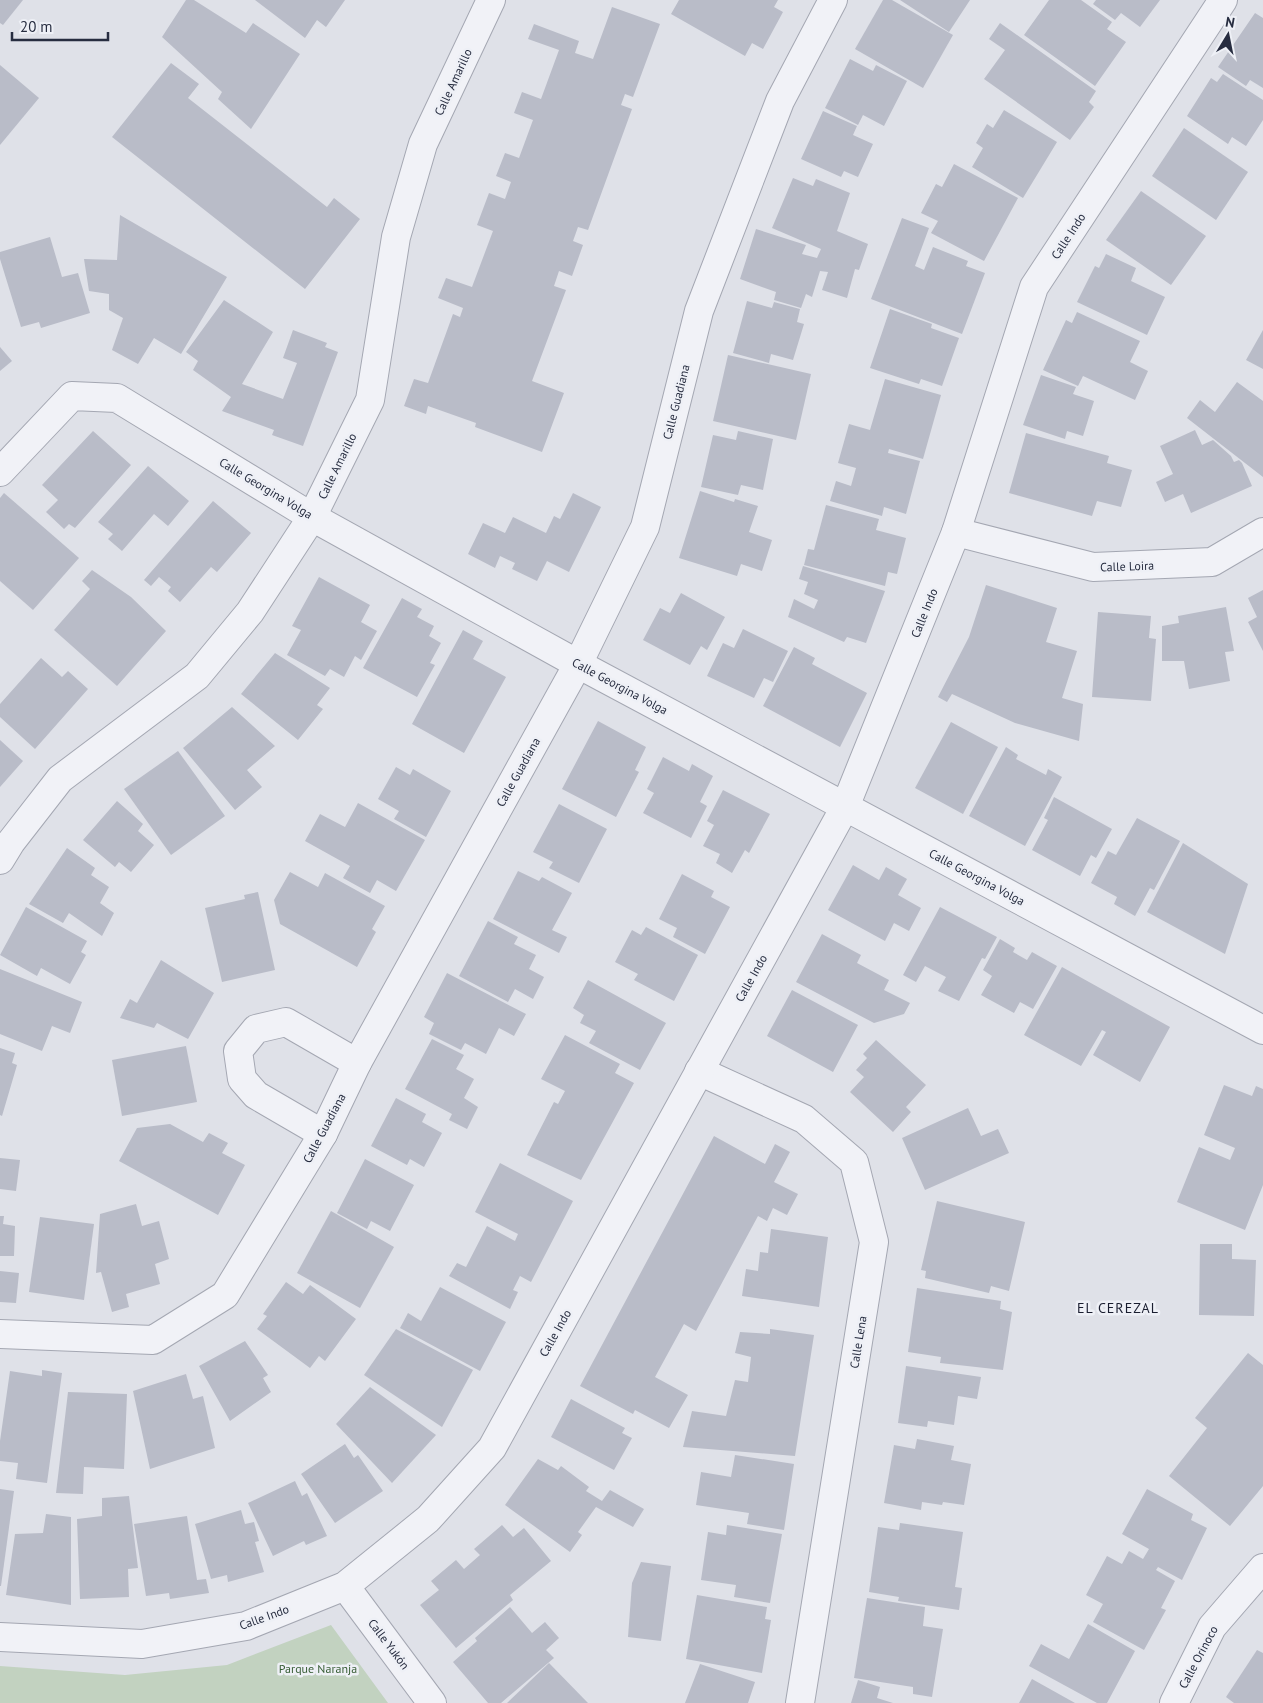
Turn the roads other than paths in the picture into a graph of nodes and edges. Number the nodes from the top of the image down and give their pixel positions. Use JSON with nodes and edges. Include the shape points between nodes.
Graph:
{"nodes":[{"id":1,"x":491,"y":0,"type":"edge"},
{"id":2,"x":833,"y":0,"type":"edge"},
{"id":3,"x":1223,"y":0,"type":"edge"},
{"id":4,"x":0,"y":472,"type":"edge"},
{"id":5,"x":312,"y":517,"type":"junction"},
{"id":6,"x":956,"y":532,"type":"junction"},
{"id":7,"x":1263,"y":532,"type":"edge"},
{"id":8,"x":578,"y":664,"type":"junction"},
{"id":9,"x":845,"y":807,"type":"junction"},
{"id":10,"x":0,"y":860,"type":"edge"},
{"id":11,"x":1263,"y":1030,"type":"edge"},
{"id":12,"x":357,"y":1064,"type":"junction"},
{"id":13,"x":700,"y":1071,"type":"junction"},
{"id":14,"x":323,"y":1134,"type":"junction"},
{"id":15,"x":0,"y":1334,"type":"edge"},
{"id":16,"x":1263,"y":1568,"type":"edge"},
{"id":17,"x":345,"y":1586,"type":"junction"},
{"id":18,"x":0,"y":1637,"type":"edge"},
{"id":19,"x":432,"y":1703,"type":"edge"},
{"id":20,"x":800,"y":1703,"type":"edge"},
{"id":21,"x":1174,"y":1703,"type":"edge"}],
"edges":[{"from":1,"to":5,"type":"street","name":"Calle Amarillo","via":[[424,144],[396,237],[370,400]]},
{"from":2,"to":8,"type":"street","name":"Calle Guadiana","via":[[780,101],[699,310],[645,527]]},
{"from":3,"to":6,"type":"street","name":"Calle Indo","via":[[1034,287]]},
{"from":4,"to":5,"type":"street","name":"Calle Georgina Volga","via":[[72,396],[117,398]]},
{"from":5,"to":8,"type":"street","name":"Calle Georgina Volga"},
{"from":5,"to":10,"type":"street","name":"Calle Amarillo","via":[[250,612],[197,676],[60,779]]},
{"from":6,"to":7,"type":"street","name":"Calle Loira","via":[[1093,567],[1212,562]]},
{"from":6,"to":9,"type":"street","name":"Calle Indo"},
{"from":8,"to":9,"type":"street","name":"Calle Georgina Volga"},
{"from":8,"to":12,"type":"street","name":"Calle Guadiana"},
{"from":9,"to":11,"type":"street","name":"Calle Georgina Volga"},
{"from":9,"to":13,"type":"street","name":"Calle Indo"},
{"from":12,"to":14,"type":"street","name":"Calle Guadiana"},
{"from":12,"to":14,"type":"street","via":[[286,1022],[256,1030],[238,1051],[242,1079],[256,1095]]},
{"from":13,"to":17,"type":"street","name":"Calle Indo","via":[[492,1448],[428,1518]]},
{"from":13,"to":20,"type":"street","name":"Calle Lena","via":[[804,1118],[854,1162],[874,1242]]},
{"from":14,"to":15,"type":"street","name":"Calle Guadiana","via":[[225,1294],[153,1340]]},
{"from":16,"to":21,"type":"street","name":"Calle Orinoco","via":[[1212,1627]]},
{"from":17,"to":18,"type":"street","name":"Calle Indo","via":[[246,1626],[142,1644]]},
{"from":17,"to":19,"type":"street","name":"Calle Yukón"}]}
